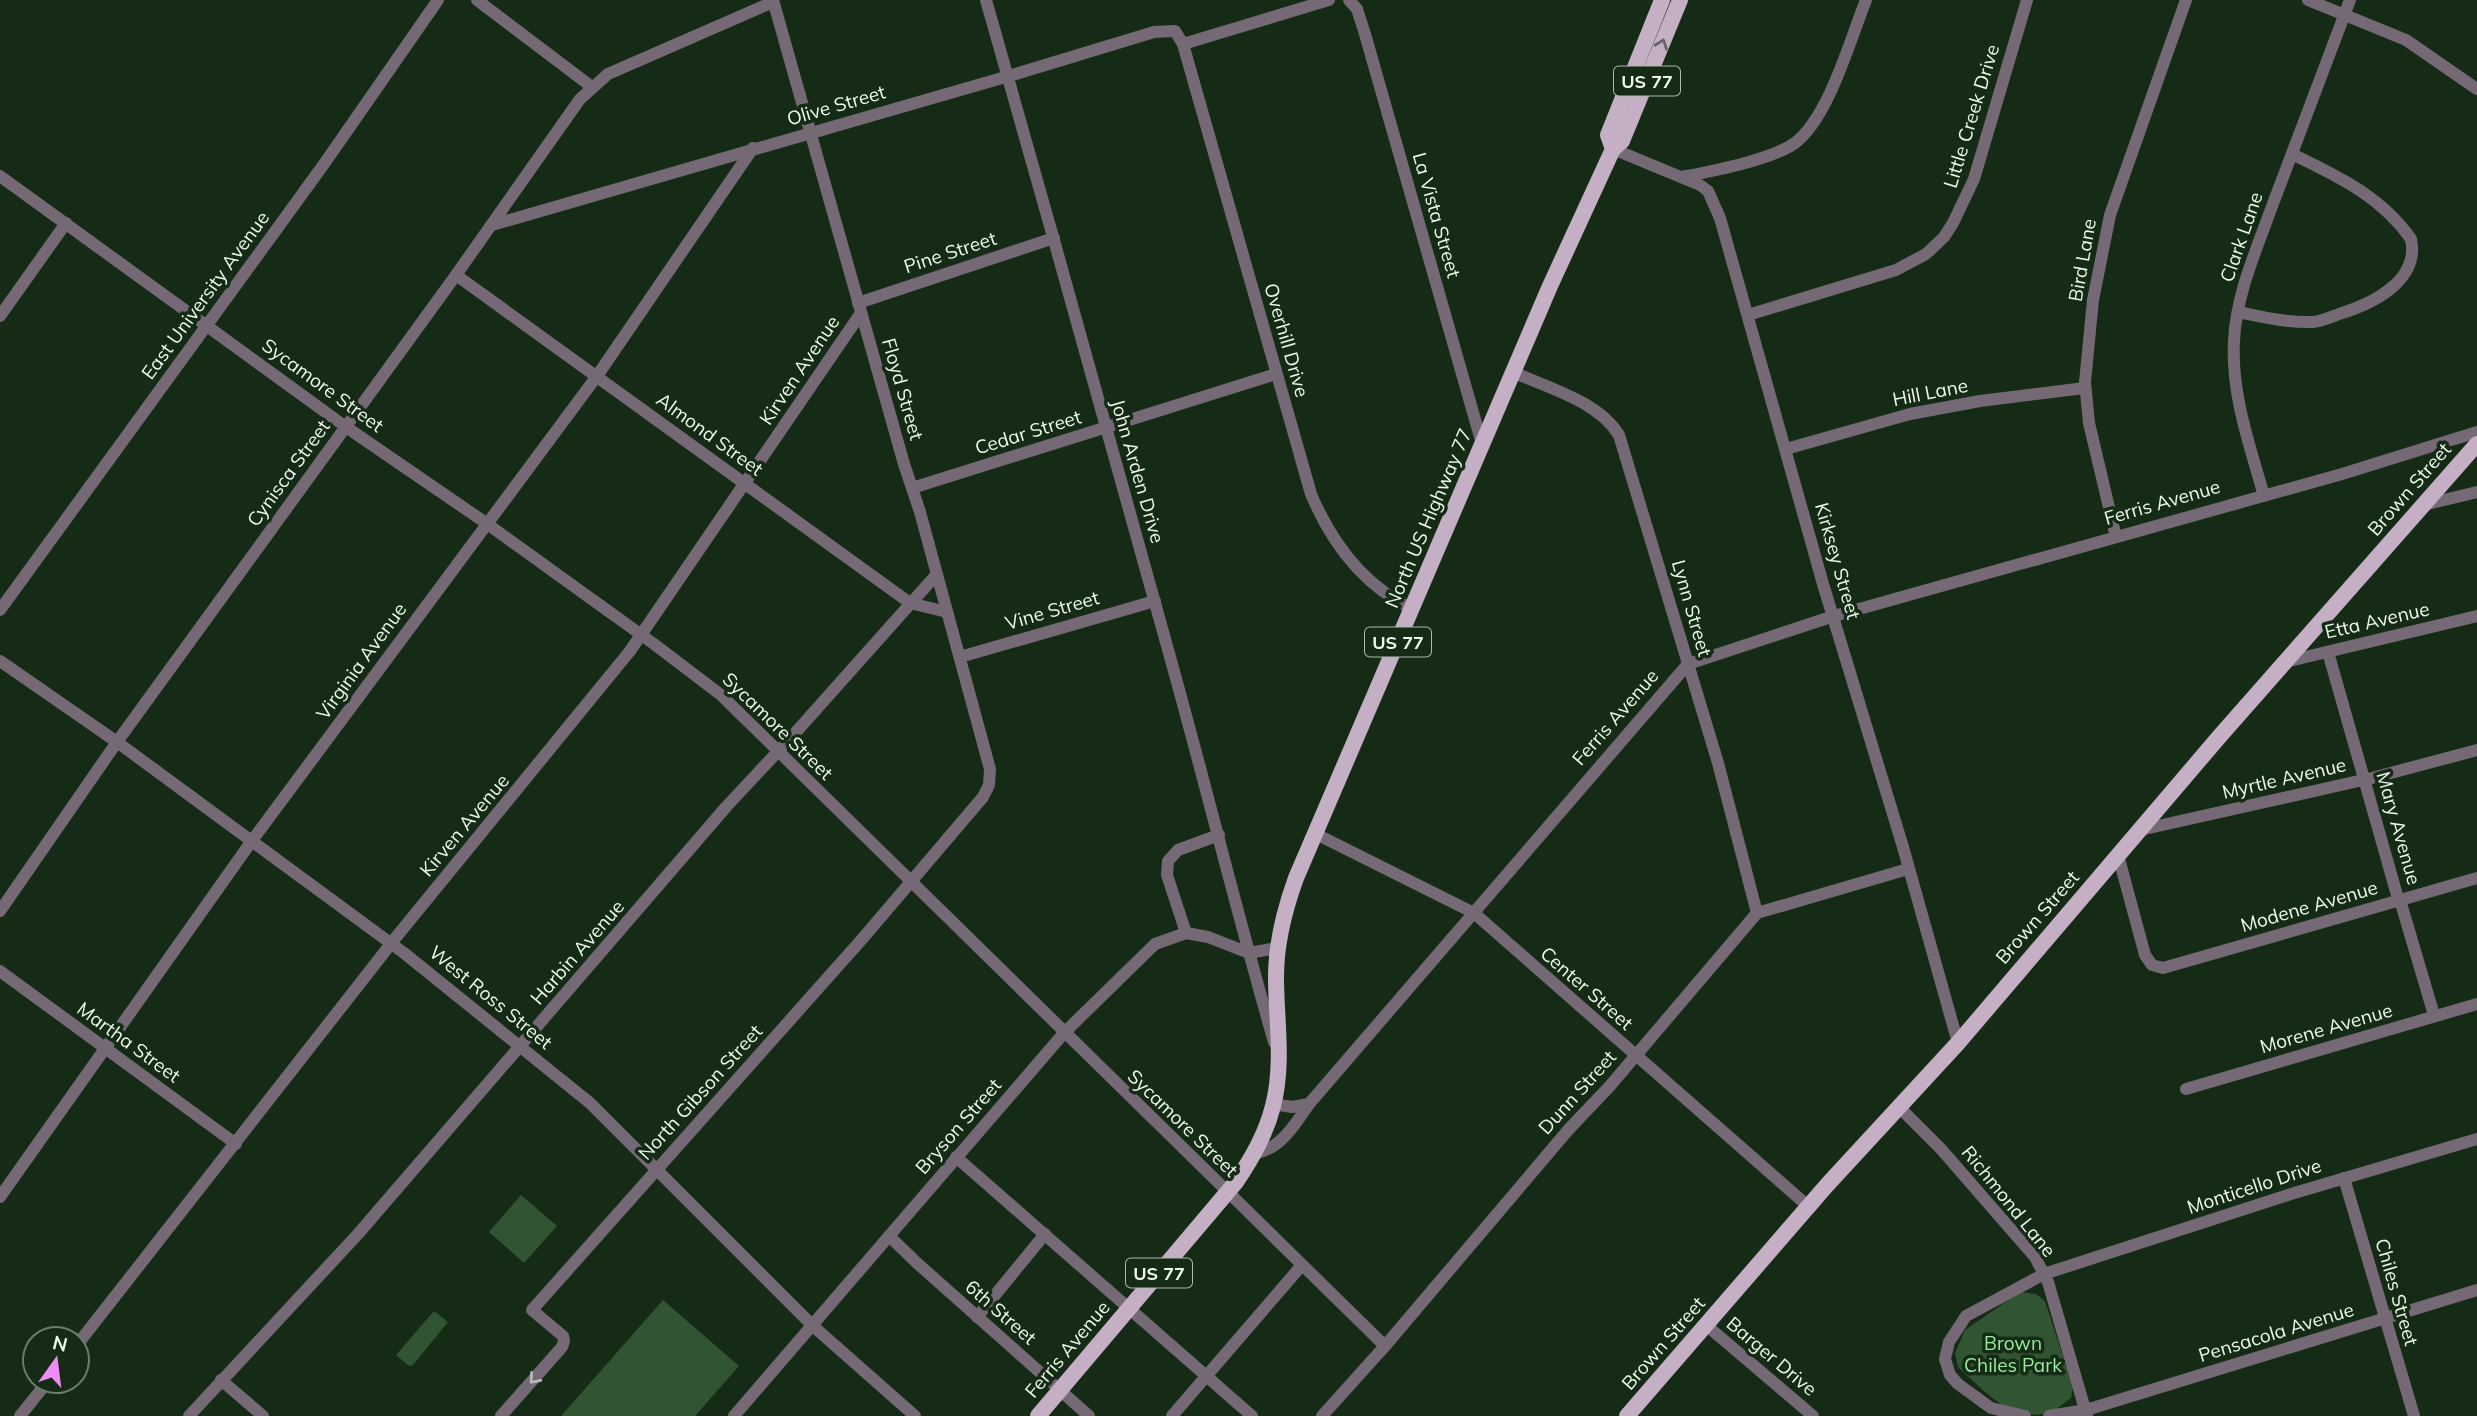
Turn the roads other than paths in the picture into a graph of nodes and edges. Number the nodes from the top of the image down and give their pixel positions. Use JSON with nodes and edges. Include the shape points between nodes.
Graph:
{"nodes":[{"id":1,"x":438,"y":0,"type":"edge"},
{"id":2,"x":477,"y":0,"type":"edge"},
{"id":3,"x":986,"y":0,"type":"edge"},
{"id":4,"x":1329,"y":0,"type":"edge"},
{"id":5,"x":1349,"y":0,"type":"edge"},
{"id":6,"x":1662,"y":0,"type":"edge"},
{"id":7,"x":1680,"y":0,"type":"edge"},
{"id":8,"x":1866,"y":0,"type":"edge"},
{"id":9,"x":2027,"y":0,"type":"edge"},
{"id":10,"x":2186,"y":0,"type":"edge"},
{"id":11,"x":2308,"y":0,"type":"edge"},
{"id":12,"x":2350,"y":0,"type":"edge"},
{"id":13,"x":773,"y":1,"type":"edge"},
{"id":14,"x":2345,"y":14,"type":"junction"},
{"id":15,"x":1183,"y":44,"type":"junction"},
{"id":16,"x":1009,"y":76,"type":"junction"},
{"id":17,"x":592,"y":87,"type":"junction"},
{"id":18,"x":2477,"y":89,"type":"edge"},
{"id":19,"x":810,"y":133,"type":"junction"},
{"id":20,"x":753,"y":148,"type":"junction"},
{"id":21,"x":1613,"y":149,"type":"junction"},
{"id":22,"x":2292,"y":154,"type":"junction"},
{"id":23,"x":0,"y":176,"type":"edge"},
{"id":24,"x":1682,"y":177,"type":"junction"},
{"id":25,"x":66,"y":223,"type":"junction"},
{"id":26,"x":492,"y":225,"type":"junction"},
{"id":27,"x":1054,"y":238,"type":"junction"},
{"id":28,"x":456,"y":275,"type":"junction"},
{"id":29,"x":860,"y":308,"type":"junction"},
{"id":30,"x":2238,"y":312,"type":"junction"},
{"id":31,"x":1748,"y":315,"type":"junction"},
{"id":32,"x":0,"y":316,"type":"edge"},
{"id":33,"x":206,"y":325,"type":"junction"},
{"id":34,"x":1513,"y":372,"type":"junction"},
{"id":35,"x":1276,"y":374,"type":"junction"},
{"id":36,"x":597,"y":376,"type":"junction"},
{"id":37,"x":2085,"y":388,"type":"junction"},
{"id":38,"x":346,"y":426,"type":"junction"},
{"id":39,"x":1105,"y":428,"type":"junction"},
{"id":40,"x":2477,"y":432,"type":"edge"},
{"id":41,"x":2477,"y":443,"type":"edge"},
{"id":42,"x":1482,"y":444,"type":"junction"},
{"id":43,"x":1786,"y":449,"type":"junction"},
{"id":44,"x":745,"y":484,"type":"junction"},
{"id":45,"x":912,"y":488,"type":"junction"},
{"id":46,"x":2477,"y":492,"type":"edge"},
{"id":47,"x":2264,"y":496,"type":"junction"},
{"id":48,"x":2423,"y":505,"type":"junction"},
{"id":49,"x":486,"y":523,"type":"junction"},
{"id":50,"x":2116,"y":537,"type":"junction"},
{"id":51,"x":937,"y":574,"type":"junction"},
{"id":52,"x":1155,"y":601,"type":"junction"},
{"id":53,"x":910,"y":603,"type":"junction"},
{"id":54,"x":1412,"y":609,"type":"junction"},
{"id":55,"x":0,"y":610,"type":"edge"},
{"id":56,"x":947,"y":612,"type":"junction"},
{"id":57,"x":1833,"y":616,"type":"junction"},
{"id":58,"x":2477,"y":616,"type":"edge"},
{"id":59,"x":640,"y":635,"type":"junction"},
{"id":60,"x":2328,"y":652,"type":"junction"},
{"id":61,"x":960,"y":657,"type":"junction"},
{"id":62,"x":0,"y":661,"type":"edge"},
{"id":63,"x":2285,"y":662,"type":"junction"},
{"id":64,"x":1688,"y":664,"type":"junction"},
{"id":65,"x":117,"y":742,"type":"junction"},
{"id":66,"x":2477,"y":750,"type":"edge"},
{"id":67,"x":778,"y":751,"type":"junction"},
{"id":68,"x":2365,"y":779,"type":"junction"},
{"id":69,"x":988,"y":789,"type":"joint"},
{"id":70,"x":2140,"y":830,"type":"junction"},
{"id":71,"x":1316,"y":834,"type":"junction"},
{"id":72,"x":1219,"y":835,"type":"junction"},
{"id":73,"x":251,"y":842,"type":"junction"},
{"id":74,"x":2118,"y":855,"type":"junction"},
{"id":75,"x":1908,"y":869,"type":"junction"},
{"id":76,"x":2477,"y":878,"type":"edge"},
{"id":77,"x":910,"y":882,"type":"junction"},
{"id":78,"x":2400,"y":900,"type":"junction"},
{"id":79,"x":0,"y":911,"type":"edge"},
{"id":80,"x":1474,"y":913,"type":"junction"},
{"id":81,"x":1757,"y":913,"type":"junction"},
{"id":82,"x":1186,"y":933,"type":"junction"},
{"id":83,"x":392,"y":943,"type":"junction"},
{"id":84,"x":1278,"y":948,"type":"junction"},
{"id":85,"x":1249,"y":953,"type":"junction"},
{"id":86,"x":0,"y":971,"type":"edge"},
{"id":87,"x":2477,"y":1004,"type":"edge"},
{"id":88,"x":2434,"y":1015,"type":"junction"},
{"id":89,"x":1064,"y":1033,"type":"junction"},
{"id":90,"x":1958,"y":1043,"type":"junction"},
{"id":91,"x":522,"y":1046,"type":"junction"},
{"id":92,"x":106,"y":1048,"type":"junction"},
{"id":93,"x":1636,"y":1055,"type":"junction"},
{"id":94,"x":1279,"y":1058,"type":"junction"},
{"id":95,"x":2186,"y":1089,"type":"dead end"},
{"id":96,"x":1273,"y":1104,"type":"junction"},
{"id":97,"x":1309,"y":1104,"type":"junction"},
{"id":98,"x":1899,"y":1107,"type":"junction"},
{"id":99,"x":2477,"y":1139,"type":"edge"},
{"id":100,"x":236,"y":1144,"type":"junction"},
{"id":101,"x":1255,"y":1153,"type":"junction"},
{"id":102,"x":956,"y":1157,"type":"junction"},
{"id":103,"x":657,"y":1170,"type":"junction"},
{"id":104,"x":2344,"y":1178,"type":"junction"},
{"id":105,"x":1228,"y":1192,"type":"junction"},
{"id":106,"x":0,"y":1197,"type":"edge"},
{"id":107,"x":1810,"y":1207,"type":"junction"},
{"id":108,"x":1045,"y":1234,"type":"junction"},
{"id":109,"x":889,"y":1236,"type":"junction"},
{"id":110,"x":1303,"y":1265,"type":"junction"},
{"id":111,"x":2044,"y":1274,"type":"junction"},
{"id":112,"x":2477,"y":1290,"type":"edge"},
{"id":113,"x":1129,"y":1309,"type":"junction"},
{"id":114,"x":978,"y":1317,"type":"junction"},
{"id":115,"x":2386,"y":1318,"type":"junction"},
{"id":116,"x":1706,"y":1325,"type":"junction"},
{"id":117,"x":813,"y":1326,"type":"junction"},
{"id":118,"x":91,"y":1327,"type":"edge"},
{"id":119,"x":1385,"y":1346,"type":"junction"},
{"id":120,"x":1207,"y":1376,"type":"junction"},
{"id":121,"x":221,"y":1380,"type":"junction"},
{"id":122,"x":1060,"y":1390,"type":"junction"},
{"id":123,"x":37,"y":1395,"type":"edge"},
{"id":124,"x":2086,"y":1413,"type":"edge"},
{"id":125,"x":739,"y":1414,"type":"edge"},
{"id":126,"x":20,"y":1416,"type":"edge"},
{"id":127,"x":189,"y":1416,"type":"edge"},
{"id":128,"x":264,"y":1416,"type":"edge"},
{"id":129,"x":501,"y":1416,"type":"edge"},
{"id":130,"x":915,"y":1416,"type":"edge"},
{"id":131,"x":1038,"y":1416,"type":"edge"},
{"id":132,"x":1089,"y":1416,"type":"edge"},
{"id":133,"x":1172,"y":1416,"type":"edge"},
{"id":134,"x":1252,"y":1416,"type":"edge"},
{"id":135,"x":1322,"y":1416,"type":"edge"},
{"id":136,"x":1627,"y":1416,"type":"edge"},
{"id":137,"x":1813,"y":1416,"type":"edge"},
{"id":138,"x":2025,"y":1416,"type":"edge"},
{"id":139,"x":2049,"y":1416,"type":"edge"},
{"id":140,"x":2414,"y":1416,"type":"edge"}],
"edges":[{"from":1,"to":33,"type":"street","name":"East University Avenue"},
{"from":2,"to":17,"type":"street"},
{"from":3,"to":16,"type":"street","name":"John Arden Drive"},
{"from":4,"to":15,"type":"street"},
{"from":5,"to":42,"type":"street","name":"La Vista Street","via":[[1365,34]]},
{"from":6,"to":21,"type":"main road","name":"North US Highway 77","number":"US 77","via":[[1608,135]]},
{"from":21,"to":7,"type":"main road","name":"North US Highway 77","number":"US 77","one_way":true,"via":[[1622,141]]},
{"from":8,"to":24,"type":"street","via":[[1831,91],[1804,135],[1793,145],[1735,166]]},
{"from":9,"to":31,"type":"street","name":"Little Creek Drive","via":[[1974,179],[1944,237],[1926,254],[1896,270]]},
{"from":10,"to":37,"type":"street","name":"Bird Lane","via":[[2110,215],[2093,300]]},
{"from":11,"to":14,"type":"street"},
{"from":12,"to":14,"type":"street","name":"Clark Lane"},
{"from":13,"to":17,"type":"street","name":"Cynisca Street","via":[[608,74]]},
{"from":13,"to":19,"type":"street","name":"Floyd Street"},
{"from":14,"to":18,"type":"street","via":[[2406,40]]},
{"from":14,"to":22,"type":"street","name":"Clark Lane"},
{"from":15,"to":16,"type":"street","name":"Olive Street","via":[[1175,31],[1154,32]]},
{"from":15,"to":35,"type":"street","name":"Overhill Drive"},
{"from":16,"to":19,"type":"street","name":"Olive Street"},
{"from":16,"to":27,"type":"street","name":"John Arden Drive"},
{"from":17,"to":26,"type":"street","name":"Cynisca Street"},
{"from":19,"to":20,"type":"street","name":"Olive Street"},
{"from":19,"to":29,"type":"street","name":"Floyd Street"},
{"from":20,"to":26,"type":"street","name":"Olive Street"},
{"from":20,"to":36,"type":"street","name":"Virginia Avenue"},
{"from":21,"to":24,"type":"street","name":"Kirksey Street"},
{"from":21,"to":34,"type":"main road","name":"North US Highway 77","number":"US 77"},
{"from":22,"to":30,"type":"street","name":"Clark Lane","via":[[2252,260]]},
{"from":22,"to":30,"type":"street","via":[[2340,177],[2382,206],[2410,239],[2411,261],[2384,295],[2316,322]]},
{"from":23,"to":25,"type":"street","name":"Sycamore Street"},
{"from":24,"to":31,"type":"street","name":"Kirksey Street","via":[[1700,185],[1712,198]]},
{"from":25,"to":32,"type":"street"},
{"from":25,"to":33,"type":"street","name":"Sycamore Street"},
{"from":26,"to":28,"type":"street","name":"Cynisca Street"},
{"from":27,"to":29,"type":"street","name":"Pine Street"},
{"from":27,"to":39,"type":"street","name":"John Arden Drive"},
{"from":28,"to":36,"type":"street","name":"Almond Street"},
{"from":28,"to":38,"type":"street","name":"Cynisca Street"},
{"from":29,"to":44,"type":"street","name":"Kirven Avenue"},
{"from":29,"to":45,"type":"street","name":"Floyd Street"},
{"from":30,"to":47,"type":"street","name":"Clark Lane","via":[[2236,379]]},
{"from":31,"to":43,"type":"street","name":"Kirksey Street"},
{"from":33,"to":38,"type":"street","name":"Sycamore Street"},
{"from":33,"to":55,"type":"street","name":"East University Avenue"},
{"from":34,"to":42,"type":"main road","name":"North US Highway 77","number":"US 77"},
{"from":34,"to":64,"type":"street","name":"Lynn Street","via":[[1595,410],[1614,426]]},
{"from":35,"to":39,"type":"street","name":"Cedar Street"},
{"from":35,"to":54,"type":"street","name":"Overhill Drive","via":[[1318,512],[1352,565],[1369,582]]},
{"from":36,"to":44,"type":"street","name":"Almond Street"},
{"from":36,"to":49,"type":"street","name":"Virginia Avenue"},
{"from":37,"to":43,"type":"street","name":"Hill Lane","via":[[1910,414]]},
{"from":37,"to":50,"type":"street","name":"Bird Lane"},
{"from":38,"to":49,"type":"street","name":"Sycamore Street"},
{"from":38,"to":65,"type":"street","name":"Cynisca Street"},
{"from":39,"to":45,"type":"street","name":"Cedar Street"},
{"from":39,"to":52,"type":"street","name":"John Arden Drive"},
{"from":40,"to":47,"type":"street","name":"Ferris Avenue"},
{"from":41,"to":48,"type":"main road","name":"Brown Street"},
{"from":42,"to":54,"type":"main road","name":"North US Highway 77","number":"US 77"},
{"from":43,"to":57,"type":"street","name":"Kirksey Street"},
{"from":44,"to":53,"type":"street","name":"Almond Street"},
{"from":44,"to":59,"type":"street","name":"Kirven Avenue"},
{"from":45,"to":51,"type":"street","name":"Floyd Street"},
{"from":46,"to":48,"type":"street"},
{"from":47,"to":50,"type":"street","name":"Ferris Avenue"},
{"from":48,"to":63,"type":"main road","name":"Brown Street"},
{"from":49,"to":59,"type":"street","name":"Sycamore Street"},
{"from":49,"to":73,"type":"street","name":"Virginia Avenue"},
{"from":50,"to":57,"type":"street","name":"Ferris Avenue"},
{"from":51,"to":53,"type":"street","name":"Harbin Avenue"},
{"from":51,"to":56,"type":"street","name":"Floyd Street"},
{"from":52,"to":61,"type":"street","name":"Vine Street"},
{"from":52,"to":72,"type":"street","name":"John Arden Drive"},
{"from":53,"to":56,"type":"street","name":"Almond Street"},
{"from":53,"to":67,"type":"street","name":"Harbin Avenue"},
{"from":54,"to":71,"type":"main road","name":"North US Highway 77","number":"US 77"},
{"from":56,"to":61,"type":"street","name":"Floyd Street"},
{"from":57,"to":64,"type":"street","name":"Ferris Avenue"},
{"from":57,"to":75,"type":"street","name":"Kirksey Street"},
{"from":58,"to":60,"type":"street","name":"Etta Avenue"},
{"from":59,"to":67,"type":"street","name":"Sycamore Street","via":[[721,695]]},
{"from":59,"to":83,"type":"street","name":"Kirven Avenue"},
{"from":60,"to":63,"type":"street","name":"Etta Avenue"},
{"from":60,"to":68,"type":"street","name":"Mary Avenue"},
{"from":61,"to":69,"type":"street","name":"Floyd Street","via":[[990,769]]},
{"from":62,"to":65,"type":"street","name":"West Ross Street"},
{"from":63,"to":70,"type":"main road","name":"Brown Street"},
{"from":64,"to":80,"type":"street","name":"Ferris Avenue"},
{"from":64,"to":81,"type":"street","name":"Lynn Street"},
{"from":65,"to":73,"type":"street","name":"West Ross Street"},
{"from":65,"to":79,"type":"street","name":"Cynisca Street"},
{"from":66,"to":68,"type":"street","name":"Myrtle Avenue"},
{"from":67,"to":77,"type":"street","name":"Sycamore Street"},
{"from":67,"to":91,"type":"street","name":"Harbin Avenue"},
{"from":68,"to":70,"type":"street","name":"Myrtle Avenue"},
{"from":68,"to":78,"type":"street","name":"Mary Avenue"},
{"from":69,"to":77,"type":"street","name":"North Gibson Street"},
{"from":70,"to":74,"type":"main road","name":"Brown Street"},
{"from":71,"to":80,"type":"street","name":"Center Street"},
{"from":71,"to":84,"type":"main road","name":"North US Highway 77","number":"US 77","via":[[1287,903]]},
{"from":72,"to":82,"type":"street","via":[[1178,850],[1168,861],[1167,875]]},
{"from":72,"to":85,"type":"street","name":"John Arden Drive"},
{"from":73,"to":83,"type":"street","name":"West Ross Street"},
{"from":73,"to":92,"type":"street","name":"Virginia Avenue"},
{"from":74,"to":78,"type":"street","name":"Modene Avenue","via":[[2141,945],[2152,965],[2163,968]]},
{"from":74,"to":90,"type":"main road","name":"Brown Street"},
{"from":75,"to":81,"type":"street"},
{"from":75,"to":90,"type":"street","name":"Kirksey Street"},
{"from":76,"to":78,"type":"street","name":"Modene Avenue"},
{"from":77,"to":89,"type":"street","name":"Sycamore Street"},
{"from":77,"to":103,"type":"street","name":"North Gibson Street"},
{"from":78,"to":88,"type":"street","name":"Mary Avenue"},
{"from":80,"to":93,"type":"street","name":"Center Street"},
{"from":80,"to":97,"type":"street","name":"Ferris Avenue"},
{"from":81,"to":93,"type":"street","name":"Dunn Street"},
{"from":82,"to":85,"type":"street"},
{"from":82,"to":89,"type":"street","name":"Bryson Street","via":[[1155,944]]},
{"from":83,"to":91,"type":"street","name":"West Ross Street"},
{"from":83,"to":100,"type":"street","name":"Kirven Avenue"},
{"from":84,"to":85,"type":"street"},
{"from":84,"to":94,"type":"main road","name":"North US Highway 77","number":"US 77"},
{"from":85,"to":94,"type":"street"},
{"from":86,"to":92,"type":"street","name":"Martha Street"},
{"from":87,"to":88,"type":"street","name":"Morene Avenue"},
{"from":88,"to":95,"type":"street","name":"Morene Avenue"},
{"from":89,"to":102,"type":"street","name":"Bryson Street"},
{"from":89,"to":105,"type":"street","name":"Sycamore Street"},
{"from":90,"to":98,"type":"main road","name":"Brown Street"},
{"from":91,"to":103,"type":"street","name":"West Ross Street","via":[[590,1103]]},
{"from":91,"to":121,"type":"street","name":"Harbin Avenue","via":[[358,1234]]},
{"from":92,"to":100,"type":"street","name":"Martha Street"},
{"from":92,"to":106,"type":"street","name":"Virginia Avenue"},
{"from":93,"to":107,"type":"street","name":"Center Street"},
{"from":93,"to":119,"type":"street","name":"Dunn Street"},
{"from":94,"to":96,"type":"main road","name":"North US Highway 77","number":"US 77"},
{"from":96,"to":97,"type":"street"},
{"from":96,"to":101,"type":"main road","name":"North US Highway 77","number":"US 77"},
{"from":97,"to":101,"type":"street","name":"Ferris Avenue","via":[[1272,1148]]},
{"from":98,"to":107,"type":"main road","name":"Brown Street"},
{"from":98,"to":111,"type":"street","name":"Richmond Lane","via":[[2035,1257]]},
{"from":99,"to":104,"type":"street","name":"Monticello Drive"},
{"from":100,"to":118,"type":"street","name":"Kirven Avenue"},
{"from":101,"to":105,"type":"main road","name":"Ferris Avenue","number":"US 77"},
{"from":102,"to":108,"type":"street"},
{"from":102,"to":109,"type":"street","name":"Bryson Street"},
{"from":103,"to":117,"type":"street","name":"West Ross Street"},
{"from":103,"to":129,"type":"street","name":"North Gibson Street","one_way":true,"via":[[532,1311],[564,1341]]},
{"from":104,"to":111,"type":"street","name":"Monticello Drive"},
{"from":104,"to":115,"type":"street","name":"Chiles Street"},
{"from":105,"to":110,"type":"street","name":"Sycamore Street"},
{"from":105,"to":113,"type":"main road","name":"Ferris Avenue","number":"US 77"},
{"from":107,"to":116,"type":"main road","name":"Brown Street"},
{"from":108,"to":113,"type":"street"},
{"from":108,"to":114,"type":"street"},
{"from":109,"to":114,"type":"street","name":"6th Street"},
{"from":109,"to":117,"type":"street","name":"Bryson Street"},
{"from":110,"to":119,"type":"street","name":"Sycamore Street"},
{"from":110,"to":120,"type":"street"},
{"from":111,"to":124,"type":"street","name":"Richmond Lane"},
{"from":111,"to":138,"type":"street","name":"Monticello Drive","via":[[1966,1316],[1949,1342],[1945,1359],[1950,1375],[1974,1397],[1990,1408]]},
{"from":112,"to":115,"type":"street","name":"Pensacola Avenue"},
{"from":113,"to":120,"type":"street"},
{"from":113,"to":122,"type":"main road","name":"Ferris Avenue","number":"US 77"},
{"from":114,"to":122,"type":"street","name":"6th Street"},
{"from":115,"to":124,"type":"street","name":"Pensacola Avenue"},
{"from":115,"to":140,"type":"street","name":"Chiles Street"},
{"from":116,"to":136,"type":"main road","name":"Brown Street"},
{"from":116,"to":137,"type":"street","name":"Barger Drive"},
{"from":117,"to":125,"type":"street","name":"Bryson Street"},
{"from":117,"to":130,"type":"street","name":"West Ross Street"},
{"from":119,"to":135,"type":"street","name":"Dunn Street"},
{"from":120,"to":133,"type":"street"},
{"from":120,"to":134,"type":"street"},
{"from":121,"to":127,"type":"street","name":"Harbin Avenue"},
{"from":121,"to":128,"type":"street"},
{"from":122,"to":131,"type":"main road","name":"Ferris Avenue","number":"US 77"},
{"from":122,"to":132,"type":"street","name":"6th Street"},
{"from":123,"to":126,"type":"street"},
{"from":124,"to":139,"type":"street","name":"Pensacola Avenue"}]}
